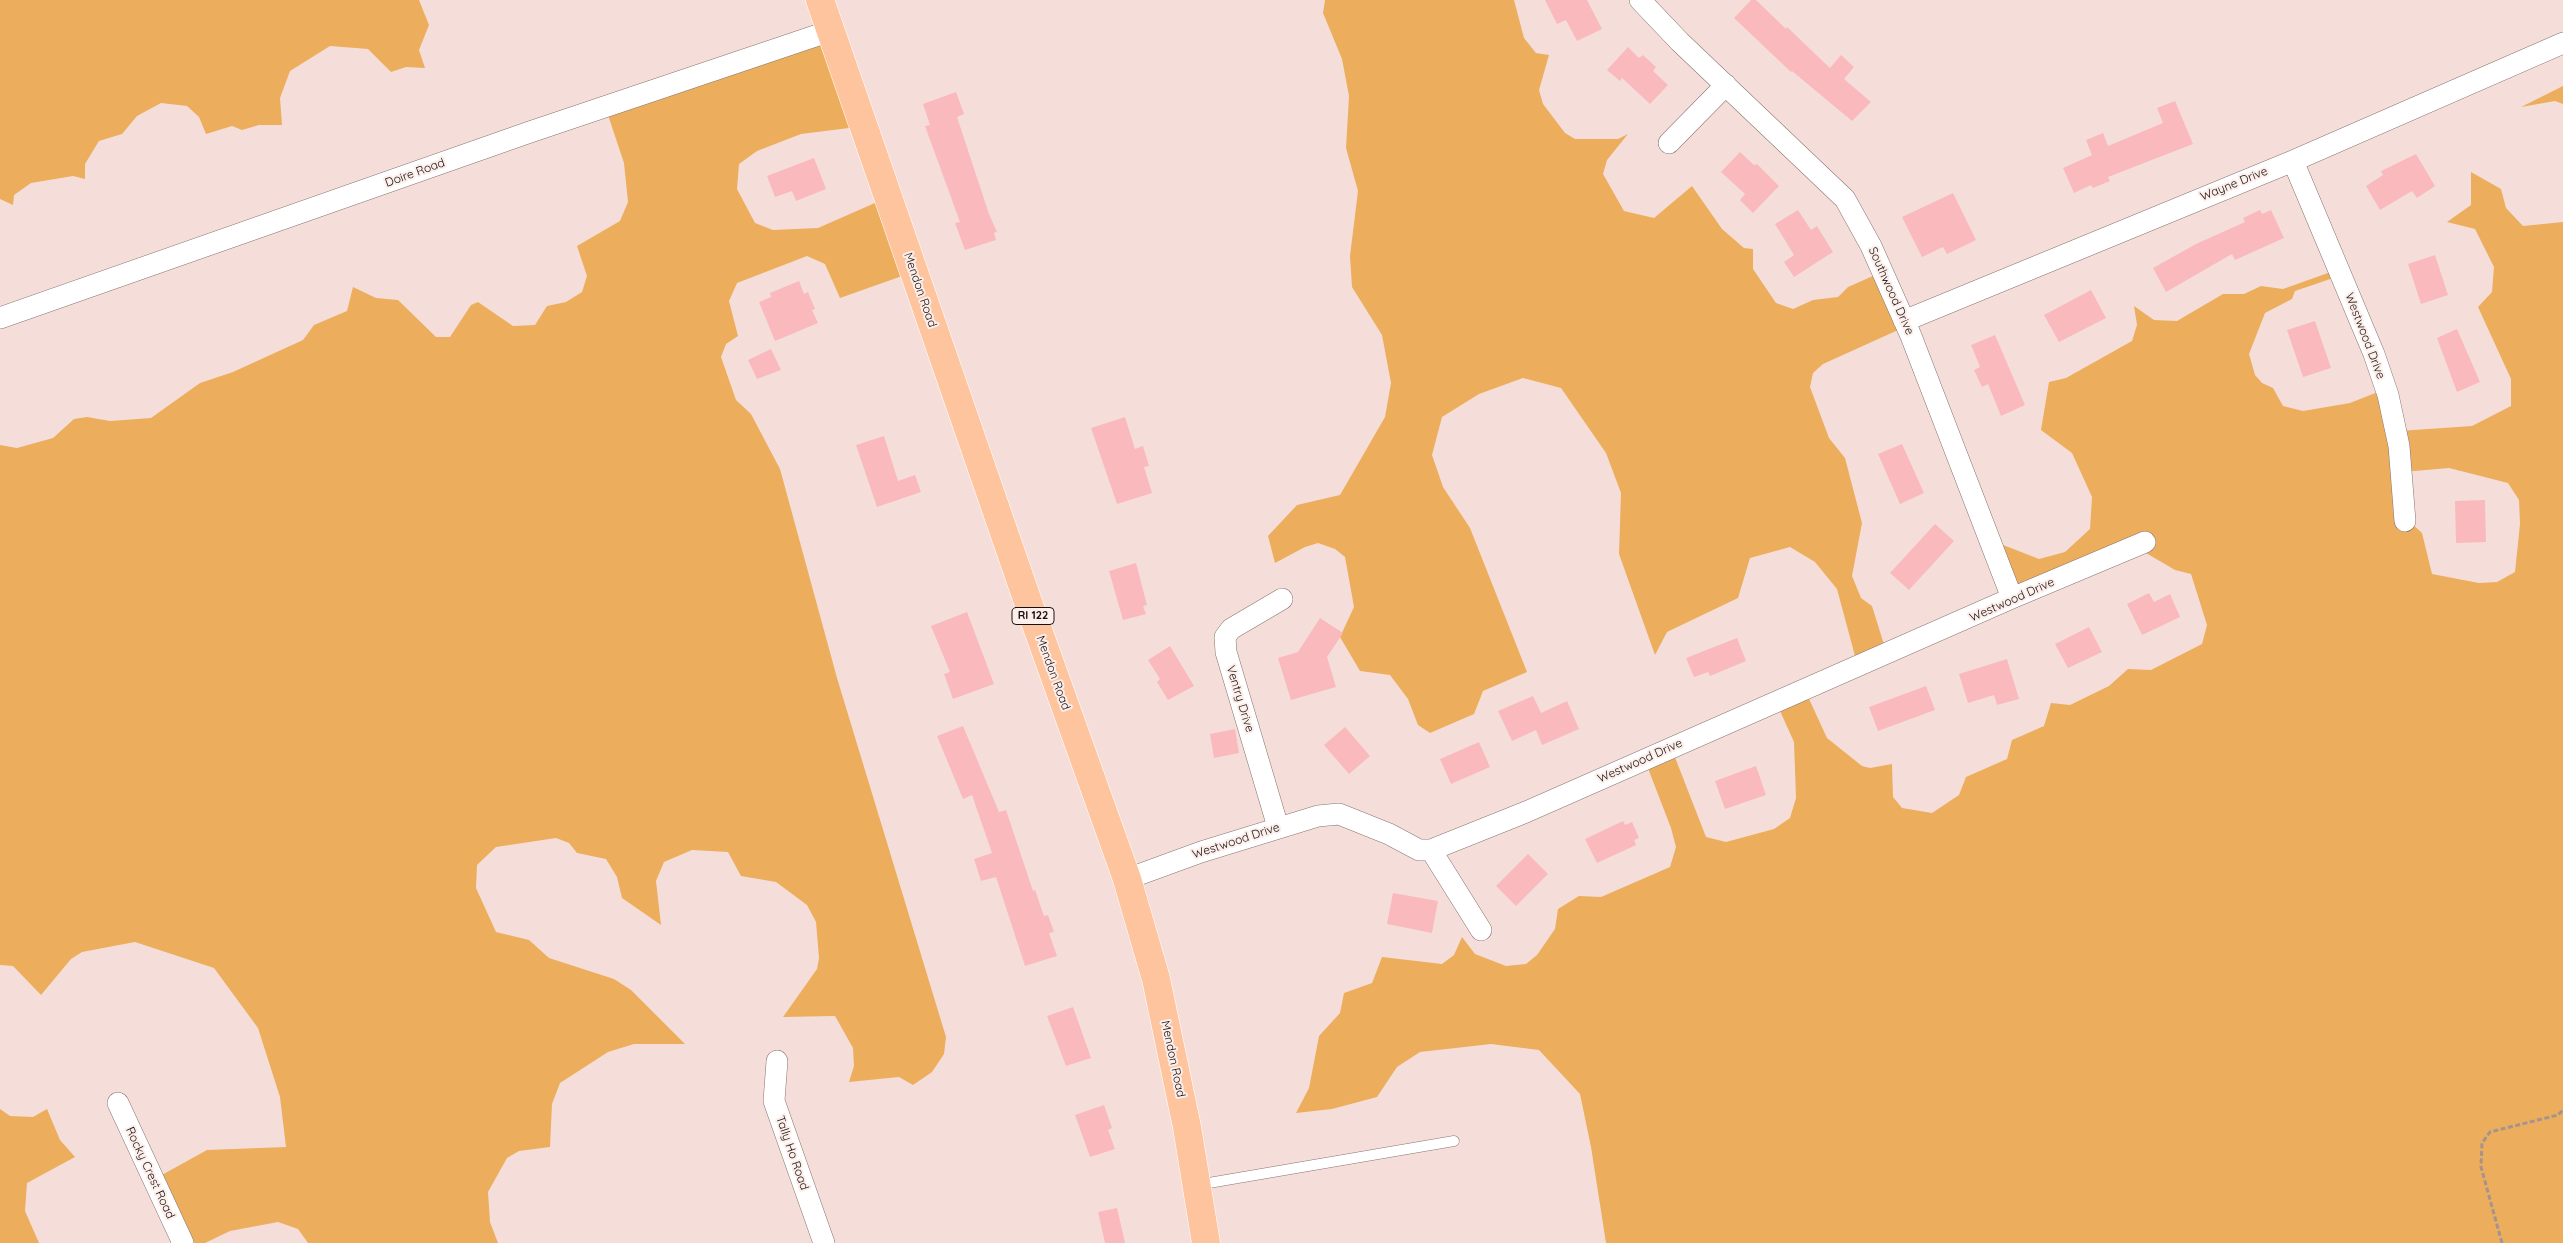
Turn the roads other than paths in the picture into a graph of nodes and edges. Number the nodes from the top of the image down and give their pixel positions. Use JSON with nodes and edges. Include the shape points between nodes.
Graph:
{"nodes":[{"id":1,"x":820,"y":0,"type":"edge"},
{"id":2,"x":1640,"y":0,"type":"edge"},
{"id":3,"x":830,"y":31,"type":"junction"},
{"id":4,"x":2563,"y":43,"type":"edge"},
{"id":5,"x":1726,"y":85,"type":"junction"},
{"id":6,"x":1669,"y":143,"type":"dead end"},
{"id":7,"x":2293,"y":160,"type":"junction"},
{"id":8,"x":0,"y":318,"type":"edge"},
{"id":9,"x":1904,"y":321,"type":"junction"},
{"id":10,"x":2405,"y":521,"type":"dead end"},
{"id":11,"x":2145,"y":542,"type":"dead end"},
{"id":12,"x":2012,"y":598,"type":"junction"},
{"id":13,"x":1282,"y":599,"type":"dead end"},
{"id":14,"x":1278,"y":827,"type":"junction"},
{"id":15,"x":1431,"y":850,"type":"junction"},
{"id":16,"x":1127,"y":879,"type":"junction"},
{"id":17,"x":1481,"y":930,"type":"dead end"},
{"id":18,"x":777,"y":1061,"type":"dead end"},
{"id":19,"x":118,"y":1103,"type":"dead end"},
{"id":20,"x":1454,"y":1141,"type":"dead end"},
{"id":21,"x":1197,"y":1185,"type":"junction"},
{"id":22,"x":182,"y":1243,"type":"edge"},
{"id":23,"x":824,"y":1243,"type":"edge"},
{"id":24,"x":1206,"y":1243,"type":"edge"}],
"edges":[{"from":1,"to":3,"type":"main road","name":"Mendon Road","number":"RI 122"},
{"from":2,"to":5,"type":"street","name":"Southwood Drive"},
{"from":3,"to":8,"type":"street","name":"Doire Road","via":[[530,132]]},
{"from":3,"to":16,"type":"main road","name":"Mendon Road","number":"RI 122"},
{"from":4,"to":7,"type":"street","name":"Wayne Drive"},
{"from":5,"to":6,"type":"street"},
{"from":5,"to":9,"type":"street","name":"Southwood Drive","via":[[1845,199],[1871,246]]},
{"from":7,"to":9,"type":"street","name":"Wayne Drive"},
{"from":7,"to":10,"type":"street","name":"Westwood Drive","via":[[2388,395],[2399,446]]},
{"from":9,"to":12,"type":"street","name":"Southwood Drive"},
{"from":11,"to":12,"type":"street","name":"Westwood Drive"},
{"from":12,"to":15,"type":"street","name":"Westwood Drive","via":[[1790,698]]},
{"from":13,"to":14,"type":"street","name":"Ventry Drive","via":[[1231,629],[1225,637],[1226,652]]},
{"from":14,"to":15,"type":"street","name":"Westwood Drive","via":[[1339,814],[1419,850]]},
{"from":14,"to":16,"type":"street","name":"Westwood Drive"},
{"from":15,"to":17,"type":"street"},
{"from":16,"to":21,"type":"main road","name":"Mendon Road","number":"RI 122","via":[[1156,979]]},
{"from":18,"to":23,"type":"street","name":"Tally Ho Road","via":[[774,1101]]},
{"from":19,"to":22,"type":"street","name":"Rocky Crest Road"},
{"from":20,"to":21,"type":"lane"},
{"from":21,"to":24,"type":"main road","name":"Mendon Road","number":"RI 122"}]}
